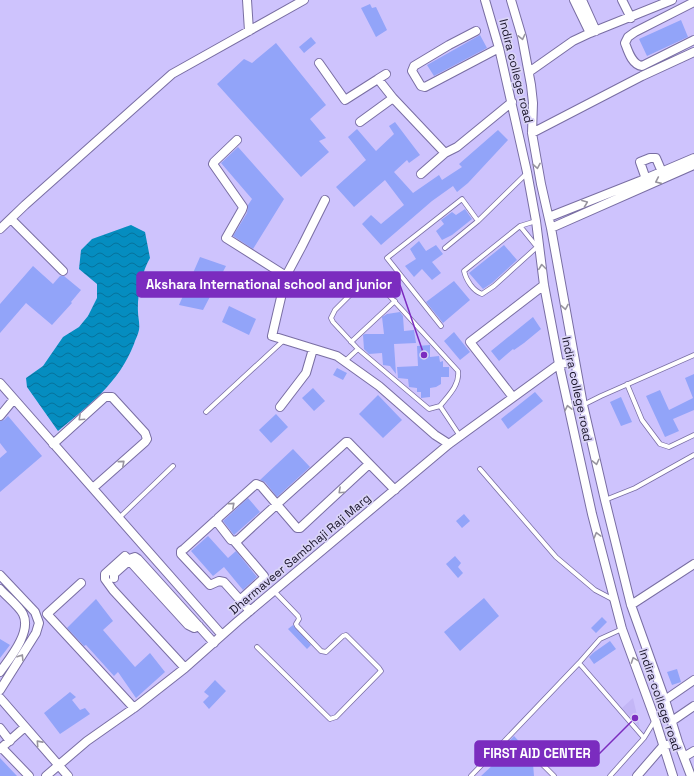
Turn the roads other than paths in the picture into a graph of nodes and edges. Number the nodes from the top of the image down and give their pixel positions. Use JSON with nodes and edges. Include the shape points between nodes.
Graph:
{"nodes":[{"id":1,"x":247,"y":0,"type":"edge"},
{"id":2,"x":304,"y":0,"type":"edge"},
{"id":3,"x":485,"y":0,"type":"edge"},
{"id":4,"x":511,"y":0,"type":"edge"},
{"id":5,"x":574,"y":0,"type":"edge"},
{"id":6,"x":582,"y":0,"type":"edge"},
{"id":7,"x":622,"y":0,"type":"edge"},
{"id":8,"x":672,"y":0,"type":"edge"},
{"id":9,"x":694,"y":2,"type":"edge"},
{"id":10,"x":631,"y":18,"type":"junction"},
{"id":11,"x":249,"y":31,"type":"junction"},
{"id":12,"x":476,"y":31,"type":"dead end"},
{"id":13,"x":593,"y":32,"type":"junction"},
{"id":14,"x":694,"y":40,"type":"edge"},
{"id":15,"x":499,"y":48,"type":"junction"},
{"id":16,"x":694,"y":52,"type":"edge"},
{"id":17,"x":319,"y":64,"type":"dead end"},
{"id":18,"x":638,"y":66,"type":"junction"},
{"id":19,"x":529,"y":72,"type":"junction"},
{"id":20,"x":386,"y":74,"type":"dead end"},
{"id":21,"x":642,"y":76,"type":"junction"},
{"id":22,"x":378,"y":79,"type":"junction"},
{"id":23,"x":393,"y":98,"type":"junction"},
{"id":24,"x":512,"y":102,"type":"junction"},
{"id":25,"x":360,"y":122,"type":"dead end"},
{"id":26,"x":532,"y":133,"type":"junction"},
{"id":27,"x":237,"y":140,"type":"dead end"},
{"id":28,"x":446,"y":153,"type":"junction"},
{"id":29,"x":694,"y":158,"type":"edge"},
{"id":30,"x":694,"y":165,"type":"edge"},
{"id":31,"x":527,"y":172,"type":"junction"},
{"id":32,"x":662,"y":172,"type":"junction"},
{"id":33,"x":421,"y":174,"type":"dead end"},
{"id":34,"x":643,"y":182,"type":"junction"},
{"id":35,"x":325,"y":200,"type":"dead end"},
{"id":36,"x":549,"y":217,"type":"junction"},
{"id":37,"x":11,"y":219,"type":"junction"},
{"id":38,"x":536,"y":221,"type":"junction"},
{"id":39,"x":478,"y":222,"type":"junction"},
{"id":40,"x":520,"y":226,"type":"junction"},
{"id":41,"x":551,"y":228,"type":"junction"},
{"id":42,"x":0,"y":230,"type":"edge"},
{"id":43,"x":445,"y":248,"type":"dead end"},
{"id":44,"x":63,"y":271,"type":"dead end"},
{"id":45,"x":286,"y":276,"type":"junction"},
{"id":46,"x":544,"y":285,"type":"junction"},
{"id":47,"x":395,"y":301,"type":"junction"},
{"id":48,"x":441,"y":326,"type":"dead end"},
{"id":49,"x":285,"y":340,"type":"junction"},
{"id":50,"x":351,"y":342,"type":"junction"},
{"id":51,"x":313,"y":349,"type":"junction"},
{"id":52,"x":358,"y":349,"type":"junction"},
{"id":53,"x":694,"y":355,"type":"edge"},
{"id":54,"x":345,"y":362,"type":"junction"},
{"id":55,"x":575,"y":362,"type":"junction"},
{"id":56,"x":559,"y":364,"type":"junction"},
{"id":57,"x":0,"y":382,"type":"edge"},
{"id":58,"x":627,"y":384,"type":"junction"},
{"id":59,"x":512,"y":396,"type":"junction"},
{"id":60,"x":14,"y":399,"type":"junction"},
{"id":61,"x":583,"y":405,"type":"junction"},
{"id":62,"x":440,"y":406,"type":"junction"},
{"id":63,"x":280,"y":407,"type":"dead end"},
{"id":64,"x":206,"y":412,"type":"dead end"},
{"id":65,"x":0,"y":416,"type":"edge"},
{"id":66,"x":694,"y":435,"type":"edge"},
{"id":67,"x":460,"y":436,"type":"junction"},
{"id":68,"x":53,"y":444,"type":"junction"},
{"id":69,"x":449,"y":444,"type":"junction"},
{"id":70,"x":694,"y":455,"type":"edge"},
{"id":71,"x":369,"y":464,"type":"junction"},
{"id":72,"x":173,"y":466,"type":"dead end"},
{"id":73,"x":480,"y":469,"type":"dead end"},
{"id":74,"x":93,"y":488,"type":"junction"},
{"id":75,"x":395,"y":490,"type":"junction"},
{"id":76,"x":605,"y":500,"type":"junction"},
{"id":77,"x":277,"y":504,"type":"junction"},
{"id":78,"x":119,"y":518,"type":"junction"},
{"id":79,"x":216,"y":520,"type":"junction"},
{"id":80,"x":235,"y":542,"type":"junction"},
{"id":81,"x":130,"y":560,"type":"junction"},
{"id":82,"x":694,"y":564,"type":"edge"},
{"id":83,"x":0,"y":575,"type":"edge"},
{"id":84,"x":114,"y":578,"type":"dead end"},
{"id":85,"x":81,"y":583,"type":"dead end"},
{"id":86,"x":0,"y":589,"type":"edge"},
{"id":87,"x":274,"y":591,"type":"junction"},
{"id":88,"x":240,"y":600,"type":"junction"},
{"id":89,"x":614,"y":600,"type":"junction"},
{"id":90,"x":631,"y":605,"type":"junction"},
{"id":91,"x":250,"y":611,"type":"junction"},
{"id":92,"x":622,"y":629,"type":"junction"},
{"id":93,"x":222,"y":636,"type":"junction"},
{"id":94,"x":214,"y":643,"type":"junction"},
{"id":95,"x":257,"y":648,"type":"dead end"},
{"id":96,"x":578,"y":663,"type":"junction"},
{"id":97,"x":185,"y":668,"type":"junction"},
{"id":98,"x":0,"y":672,"type":"edge"},
{"id":99,"x":694,"y":680,"type":"edge"},
{"id":100,"x":0,"y":690,"type":"edge"},
{"id":101,"x":0,"y":698,"type":"edge"},
{"id":102,"x":665,"y":700,"type":"junction"},
{"id":103,"x":694,"y":706,"type":"edge"},
{"id":104,"x":134,"y":708,"type":"junction"},
{"id":105,"x":655,"y":719,"type":"junction"},
{"id":106,"x":672,"y":721,"type":"junction"},
{"id":107,"x":25,"y":727,"type":"junction"},
{"id":108,"x":0,"y":728,"type":"edge"},
{"id":109,"x":644,"y":738,"type":"junction"},
{"id":110,"x":10,"y":741,"type":"junction"},
{"id":111,"x":678,"y":742,"type":"junction"},
{"id":112,"x":663,"y":746,"type":"junction"},
{"id":113,"x":1,"y":748,"type":"edge"},
{"id":114,"x":694,"y":751,"type":"edge"},
{"id":115,"x":684,"y":757,"type":"junction"},
{"id":116,"x":58,"y":765,"type":"junction"},
{"id":117,"x":543,"y":765,"type":"dead end"},
{"id":118,"x":694,"y":774,"type":"edge"},
{"id":119,"x":28,"y":776,"type":"edge"},
{"id":120,"x":46,"y":776,"type":"edge"},
{"id":121,"x":68,"y":776,"type":"edge"},
{"id":122,"x":471,"y":776,"type":"edge"},
{"id":123,"x":554,"y":776,"type":"edge"},
{"id":124,"x":610,"y":776,"type":"edge"},
{"id":125,"x":637,"y":776,"type":"edge"},
{"id":126,"x":673,"y":776,"type":"edge"},
{"id":127,"x":691,"y":776,"type":"edge"}],
"edges":[{"from":1,"to":11,"type":"street"},
{"from":2,"to":11,"type":"street"},
{"from":3,"to":15,"type":"street","name":"Indira college road"},
{"from":4,"to":19,"type":"street","name":"Indira college road","one_way":true},
{"from":5,"to":13,"type":"street"},
{"from":6,"to":13,"type":"street"},
{"from":7,"to":10,"type":"street"},
{"from":8,"to":10,"type":"street"},
{"from":9,"to":18,"type":"street","via":[[628,37],[625,43]]},
{"from":10,"to":13,"type":"street"},
{"from":11,"to":37,"type":"street","via":[[172,74]]},
{"from":12,"to":15,"type":"street","via":[[414,66],[412,71],[421,86],[425,87]]},
{"from":13,"to":19,"type":"street","via":[[573,41]]},
{"from":14,"to":18,"type":"street"},
{"from":15,"to":24,"type":"street","name":"Indira college road"},
{"from":16,"to":21,"type":"street"},
{"from":17,"to":22,"type":"street","via":[[345,100]]},
{"from":18,"to":21,"type":"street"},
{"from":19,"to":26,"type":"street","name":"Indira college road","via":[[533,103]]},
{"from":20,"to":22,"type":"street"},
{"from":21,"to":26,"type":"street"},
{"from":22,"to":23,"type":"street"},
{"from":23,"to":25,"type":"street"},
{"from":23,"to":28,"type":"street"},
{"from":24,"to":28,"type":"street"},
{"from":24,"to":31,"type":"street","name":"Indira college road"},
{"from":26,"to":36,"type":"street","name":"Indira college road","one_way":true},
{"from":27,"to":45,"type":"street","via":[[213,164],[243,207],[226,238]]},
{"from":28,"to":33,"type":"street"},
{"from":29,"to":32,"type":"street"},
{"from":30,"to":34,"type":"street","one_way":true},
{"from":31,"to":38,"type":"street","name":"Indira college road"},
{"from":31,"to":39,"type":"lane"},
{"from":32,"to":34,"type":"street"},
{"from":32,"to":34,"type":"street","via":[[656,158],[640,162]]},
{"from":36,"to":34,"type":"street","one_way":true},
{"from":34,"to":41,"type":"street"},
{"from":35,"to":45,"type":"street"},
{"from":36,"to":41,"type":"street","name":"Indira college road"},
{"from":37,"to":42,"type":"street"},
{"from":37,"to":44,"type":"street"},
{"from":38,"to":40,"type":"lane"},
{"from":46,"to":38,"type":"street","name":"Indira college road","one_way":true},
{"from":39,"to":43,"type":"lane"},
{"from":39,"to":48,"type":"lane","via":[[462,199],[386,258]]},
{"from":40,"to":40,"type":"lane","via":[[464,271],[466,280],[478,292],[482,294],[494,286],[537,248]]},
{"from":41,"to":55,"type":"street","name":"Indira college road","one_way":true},
{"from":45,"to":49,"type":"street","via":[[272,336]]},
{"from":46,"to":56,"type":"street","name":"Indira college road"},
{"from":46,"to":59,"type":"street","via":[[470,342]]},
{"from":47,"to":50,"type":"lane"},
{"from":47,"to":50,"type":"lane","via":[[374,279],[365,280],[335,310],[331,318]]},
{"from":47,"to":62,"type":"lane","via":[[458,371],[456,384]]},
{"from":49,"to":51,"type":"street"},
{"from":49,"to":64,"type":"lane"},
{"from":50,"to":52,"type":"lane"},
{"from":51,"to":54,"type":"street","via":[[337,356]]},
{"from":51,"to":63,"type":"street","via":[[306,372]]},
{"from":52,"to":54,"type":"lane"},
{"from":52,"to":62,"type":"lane","via":[[428,409]]},
{"from":53,"to":58,"type":"lane"},
{"from":54,"to":69,"type":"street","via":[[379,386],[435,435]]},
{"from":55,"to":56,"type":"street","name":"Dharmaveer Sambhaji Raji Marg"},
{"from":55,"to":61,"type":"street","name":"Indira college road"},
{"from":56,"to":59,"type":"street","name":"Dharmaveer Sambhaji Raji Marg"},
{"from":89,"to":56,"type":"street","name":"Indira college road","one_way":true},
{"from":57,"to":60,"type":"street"},
{"from":58,"to":61,"type":"lane"},
{"from":58,"to":66,"type":"lane","via":[[642,420],[660,444],[669,447]]},
{"from":59,"to":67,"type":"street","name":"Dharmaveer Sambhaji Raji Marg"},
{"from":60,"to":65,"type":"street"},
{"from":60,"to":68,"type":"street"},
{"from":61,"to":76,"type":"street","name":"Indira college road","one_way":true},
{"from":62,"to":67,"type":"lane"},
{"from":67,"to":69,"type":"street","name":"Dharmaveer Sambhaji Raji Marg"},
{"from":68,"to":74,"type":"street"},
{"from":74,"to":68,"type":"street","one_way":true,"via":[[145,442],[145,433],[112,397],[105,396]]},
{"from":69,"to":75,"type":"street","name":"Dharmaveer Sambhaji Raji Marg"},
{"from":70,"to":76,"type":"lane","via":[[634,488]]},
{"from":71,"to":75,"type":"street"},
{"from":71,"to":77,"type":"street","via":[[349,442],[346,442]]},
{"from":71,"to":77,"type":"street","one_way":true,"via":[[300,528],[297,528]]},
{"from":72,"to":78,"type":"lane"},
{"from":73,"to":89,"type":"lane","via":[[556,557],[595,590]]},
{"from":74,"to":78,"type":"street"},
{"from":75,"to":87,"type":"street","name":"Dharmaveer Sambhaji Raji Marg"},
{"from":76,"to":90,"type":"street","name":"Indira college road"},
{"from":79,"to":77,"type":"street","one_way":true,"via":[[256,484]]},
{"from":77,"to":80,"type":"street"},
{"from":78,"to":93,"type":"street"},
{"from":79,"to":80,"type":"street"},
{"from":79,"to":88,"type":"street","via":[[181,554],[210,585],[222,581]]},
{"from":80,"to":88,"type":"street","via":[[264,576]]},
{"from":81,"to":84,"type":"street","via":[[114,574]]},
{"from":81,"to":94,"type":"street","via":[[188,625],[194,628],[199,626]]},
{"from":81,"to":97,"type":"street","via":[[124,557],[105,574],[105,580]]},
{"from":82,"to":90,"type":"street"},
{"from":100,"to":83,"type":"street","one_way":true,"via":[[36,633],[39,623],[34,612]]},
{"from":85,"to":104,"type":"street","via":[[47,614]]},
{"from":86,"to":98,"type":"street","via":[[22,613],[25,629],[15,651]]},
{"from":87,"to":91,"type":"street","name":"Dharmaveer Sambhaji Raji Marg"},
{"from":87,"to":95,"type":"lane","via":[[298,616],[297,626],[321,651],[326,652],[346,635],[381,671],[336,717],[330,719]]},
{"from":88,"to":91,"type":"street"},
{"from":89,"to":92,"type":"street","name":"Indira college road"},
{"from":90,"to":102,"type":"street","name":"Indira college road"},
{"from":91,"to":93,"type":"street","name":"Dharmaveer Sambhaji Raji Marg"},
{"from":92,"to":96,"type":"lane","via":[[600,640]]},
{"from":105,"to":92,"type":"street","name":"Indira college road","one_way":true},
{"from":93,"to":94,"type":"street","name":"Dharmaveer Sambhaji Raji Marg"},
{"from":94,"to":97,"type":"street","name":"Dharmaveer Sambhaji Raji Marg"},
{"from":96,"to":109,"type":"lane"},
{"from":96,"to":122,"type":"lane"},
{"from":97,"to":104,"type":"street","name":"Dharmaveer Sambhaji Raji Marg"},
{"from":99,"to":102,"type":"street"},
{"from":101,"to":107,"type":"street"},
{"from":102,"to":106,"type":"street","name":"Indira college road"},
{"from":103,"to":106,"type":"street"},
{"from":104,"to":116,"type":"street","name":"Dharmaveer Sambhaji Raji Marg"},
{"from":105,"to":109,"type":"lane"},
{"from":105,"to":112,"type":"street","name":"Indira college road"},
{"from":106,"to":111,"type":"street","name":"Indira college road"},
{"from":107,"to":110,"type":"street"},
{"from":116,"to":107,"type":"street","one_way":true},
{"from":108,"to":110,"type":"street"},
{"from":109,"to":124,"type":"lane"},
{"from":110,"to":113,"type":"street"},
{"from":111,"to":112,"type":"street"},
{"from":111,"to":115,"type":"street","name":"Indira college road"},
{"from":112,"to":125,"type":"street"},
{"from":112,"to":126,"type":"street","name":"Indira college road"},
{"from":113,"to":119,"type":"street"},
{"from":114,"to":115,"type":"street"},
{"from":115,"to":127,"type":"street","name":"Indira college road"},
{"from":116,"to":120,"type":"street","name":"Dharmaveer Sambhaji Raji Marg"},
{"from":116,"to":121,"type":"street"},
{"from":117,"to":123,"type":"lane"},
{"from":118,"to":127,"type":"lane"}]}
